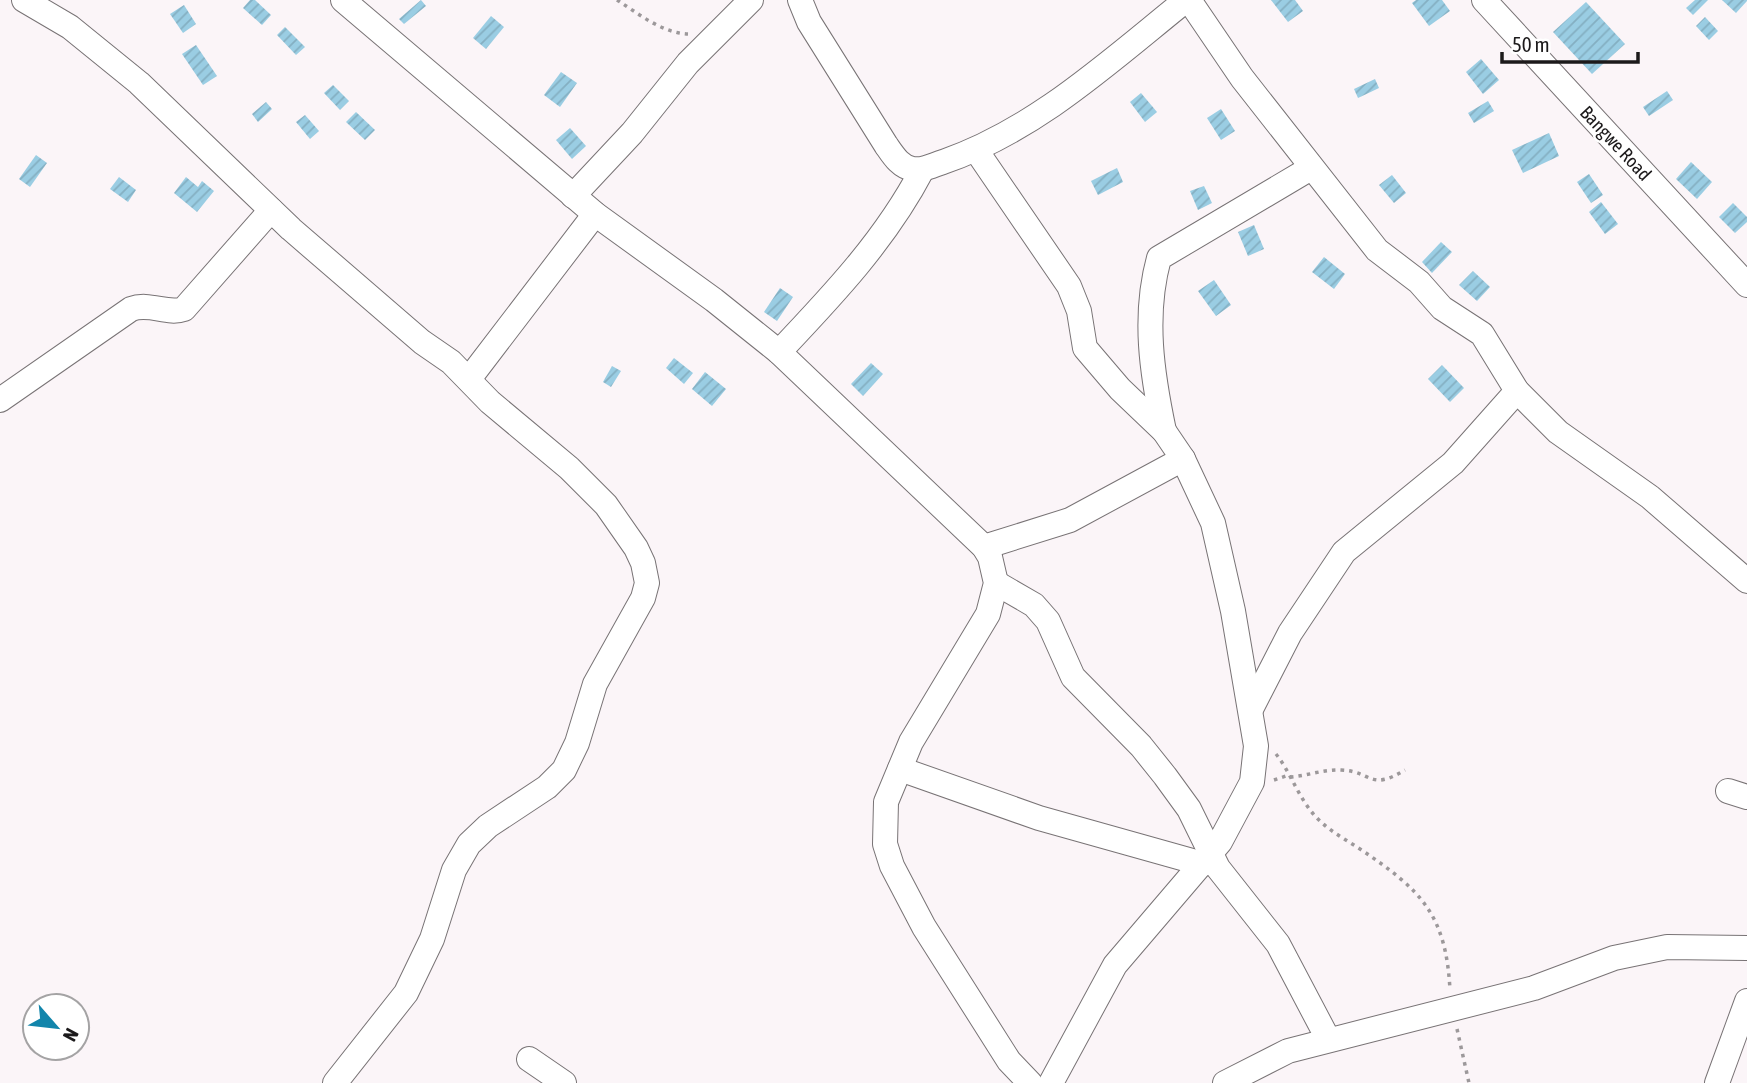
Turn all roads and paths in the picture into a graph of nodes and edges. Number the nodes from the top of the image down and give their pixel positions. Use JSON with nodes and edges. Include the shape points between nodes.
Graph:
{"nodes":[{"id":1,"x":24,"y":0,"type":"edge"},
{"id":2,"x":343,"y":0,"type":"edge"},
{"id":3,"x":617,"y":0,"type":"edge"},
{"id":4,"x":751,"y":0,"type":"edge"},
{"id":5,"x":800,"y":0,"type":"edge"},
{"id":6,"x":1187,"y":0,"type":"edge"},
{"id":7,"x":1484,"y":0,"type":"edge"},
{"id":8,"x":715,"y":36,"type":"junction"},
{"id":9,"x":976,"y":150,"type":"junction"},
{"id":10,"x":1311,"y":168,"type":"junction"},
{"id":11,"x":922,"y":170,"type":"junction"},
{"id":12,"x":573,"y":196,"type":"junction"},
{"id":13,"x":271,"y":210,"type":"junction"},
{"id":14,"x":595,"y":214,"type":"junction"},
{"id":15,"x":1747,"y":285,"type":"edge"},
{"id":16,"x":779,"y":352,"type":"junction"},
{"id":17,"x":469,"y":379,"type":"junction"},
{"id":18,"x":1517,"y":391,"type":"junction"},
{"id":19,"x":0,"y":400,"type":"edge"},
{"id":20,"x":1164,"y":432,"type":"junction"},
{"id":21,"x":1183,"y":459,"type":"junction"},
{"id":22,"x":984,"y":547,"type":"junction"},
{"id":23,"x":1747,"y":581,"type":"edge"},
{"id":24,"x":996,"y":583,"type":"junction"},
{"id":25,"x":1251,"y":709,"type":"junction"},
{"id":26,"x":1255,"y":738,"type":"junction"},
{"id":27,"x":900,"y":769,"type":"junction"},
{"id":28,"x":1405,"y":770,"type":"dead end"},
{"id":29,"x":1290,"y":777,"type":"junction"},
{"id":30,"x":1207,"y":858,"type":"junction"},
{"id":31,"x":1747,"y":948,"type":"edge"},
{"id":32,"x":1747,"y":1002,"type":"edge"},
{"id":33,"x":1451,"y":1010,"type":"junction"},
{"id":34,"x":1328,"y":1039,"type":"junction"},
{"id":35,"x":529,"y":1059,"type":"dead end"},
{"id":36,"x":1009,"y":1061,"type":"junction"},
{"id":37,"x":1056,"y":1076,"type":"edge"},
{"id":38,"x":335,"y":1083,"type":"edge"},
{"id":39,"x":564,"y":1083,"type":"edge"},
{"id":40,"x":1030,"y":1083,"type":"edge"},
{"id":41,"x":1225,"y":1083,"type":"edge"},
{"id":42,"x":1469,"y":1083,"type":"edge"},
{"id":43,"x":1717,"y":1083,"type":"edge"}],
"edges":[{"from":1,"to":13,"type":"street","via":[[70,27],[139,83]]},
{"from":2,"to":12,"type":"street"},
{"from":3,"to":8,"type":"path","via":[[677,34]]},
{"from":4,"to":8,"type":"street"},
{"from":5,"to":11,"type":"street","via":[[886,145],[900,164]]},
{"from":6,"to":9,"type":"street","via":[[1035,118]]},
{"from":6,"to":10,"type":"street"},
{"from":7,"to":15,"type":"street","name":"Bangwe Road"},
{"from":8,"to":12,"type":"street"},
{"from":9,"to":11,"type":"street"},
{"from":9,"to":20,"type":"street","via":[[1069,286],[1086,348],[1120,390]]},
{"from":10,"to":18,"type":"street","via":[[1377,250],[1419,282],[1442,308],[1482,334]]},
{"from":10,"to":20,"type":"street","via":[[1159,258],[1150,328],[1152,372]]},
{"from":11,"to":16,"type":"street","via":[[870,252]]},
{"from":12,"to":14,"type":"street"},
{"from":13,"to":17,"type":"street"},
{"from":13,"to":19,"type":"street","via":[[184,309],[131,309]]},
{"from":14,"to":16,"type":"street"},
{"from":14,"to":17,"type":"street"},
{"from":16,"to":22,"type":"street"},
{"from":17,"to":38,"type":"street","via":[[606,505],[636,548],[647,583],[595,684],[564,770],[469,844],[454,870],[432,939],[405,993]]},
{"from":18,"to":23,"type":"street","via":[[1558,432],[1650,497]]},
{"from":18,"to":25,"type":"street","via":[[1453,463],[1344,552],[1290,633]]},
{"from":20,"to":21,"type":"street"},
{"from":21,"to":22,"type":"street","via":[[1070,520]]},
{"from":21,"to":25,"type":"street","via":[[1213,523]]},
{"from":22,"to":24,"type":"street"},
{"from":24,"to":27,"type":"street","via":[[988,614],[911,742]]},
{"from":24,"to":30,"type":"street","via":[[1034,605],[1048,621],[1073,677],[1141,746],[1189,809]]},
{"from":25,"to":26,"type":"street"},
{"from":26,"to":29,"type":"path","via":[[1275,752]]},
{"from":26,"to":30,"type":"street","via":[[1252,782]]},
{"from":27,"to":30,"type":"street","via":[[1039,818]]},
{"from":27,"to":36,"type":"street","via":[[886,802],[884,844],[892,866],[924,927]]},
{"from":28,"to":29,"type":"path","via":[[1377,781],[1343,769]]},
{"from":29,"to":33,"type":"path","via":[[1326,827],[1383,865],[1426,904],[1448,949]]},
{"from":30,"to":34,"type":"street","via":[[1278,944]]},
{"from":30,"to":37,"type":"street","via":[[1115,965]]},
{"from":31,"to":33,"type":"street","via":[[1667,947],[1614,958],[1534,988]]},
{"from":32,"to":43,"type":"street"},
{"from":33,"to":34,"type":"street"},
{"from":33,"to":42,"type":"path"},
{"from":34,"to":41,"type":"street","via":[[1288,1051]]},
{"from":35,"to":39,"type":"street"},
{"from":36,"to":37,"type":"street"},
{"from":36,"to":40,"type":"street"}]}
